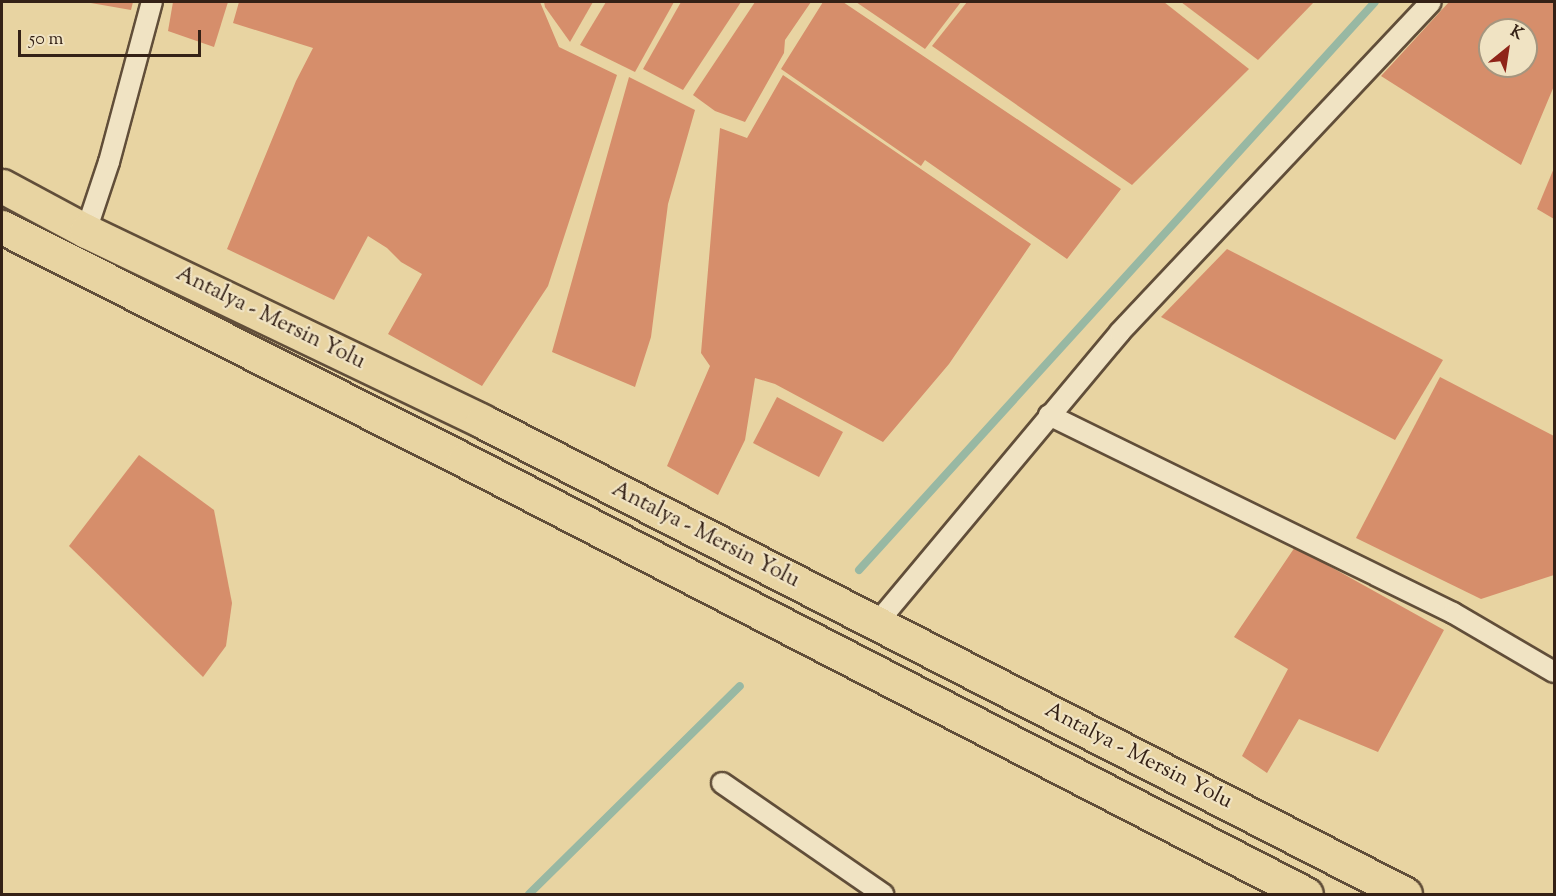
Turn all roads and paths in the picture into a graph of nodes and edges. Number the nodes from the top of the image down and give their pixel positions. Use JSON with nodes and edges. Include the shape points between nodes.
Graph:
{"nodes":[{"id":1,"x":152,"y":2,"type":"edge"},
{"id":2,"x":1431,"y":2,"type":"edge"},
{"id":3,"x":2,"y":186,"type":"edge"},
{"id":4,"x":2,"y":227,"type":"edge"},
{"id":5,"x":86,"y":231,"type":"junction"},
{"id":6,"x":1049,"y":415,"type":"junction"},
{"id":7,"x":877,"y":623,"type":"junction"},
{"id":8,"x":1554,"y":672,"type":"edge"},
{"id":9,"x":723,"y":783,"type":"dead end"},
{"id":10,"x":883,"y":894,"type":"edge"},
{"id":11,"x":1306,"y":894,"type":"edge"},
{"id":12,"x":1405,"y":894,"type":"edge"}],
"edges":[{"from":1,"to":5,"type":"street"},
{"from":2,"to":6,"type":"street","via":[[1120,332]]},
{"from":3,"to":5,"type":"highway","name":"Antalya - Mersin Yolu"},
{"from":4,"to":11,"type":"highway","name":"Antalya - Mersin Yolu"},
{"from":5,"to":7,"type":"highway","name":"Antalya - Mersin Yolu","via":[[482,421]]},
{"from":6,"to":7,"type":"street"},
{"from":6,"to":8,"type":"street","via":[[1453,614]]},
{"from":7,"to":12,"type":"highway","name":"Antalya - Mersin Yolu"},
{"from":9,"to":10,"type":"street"}]}
